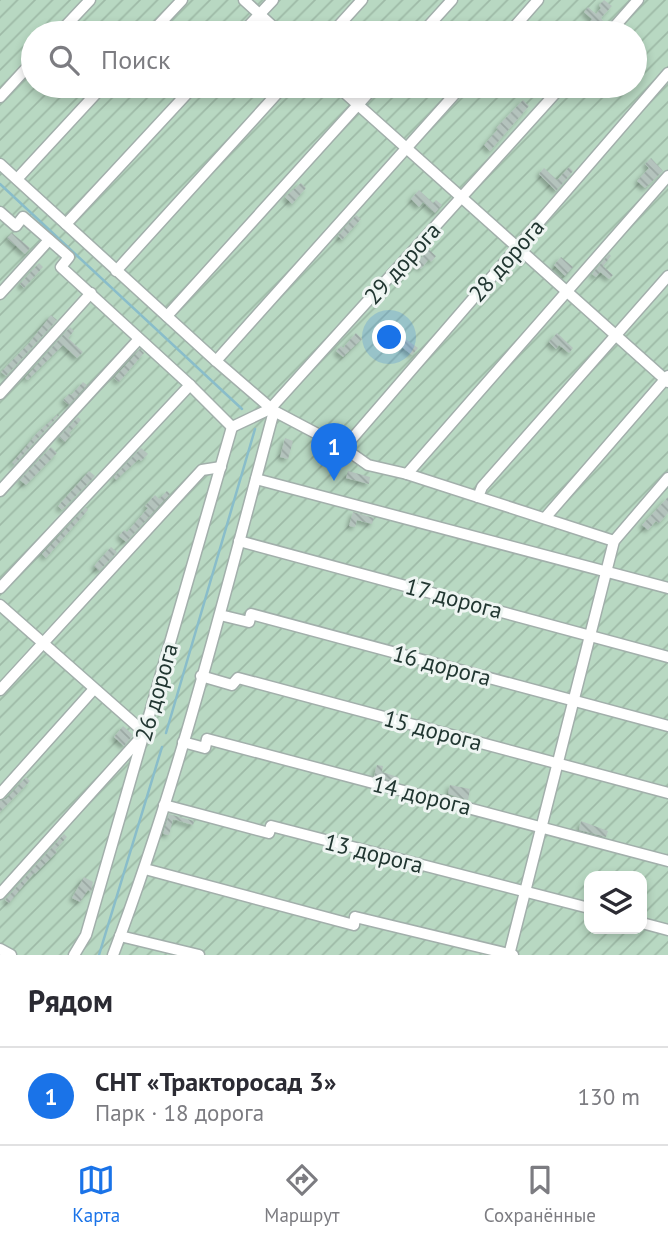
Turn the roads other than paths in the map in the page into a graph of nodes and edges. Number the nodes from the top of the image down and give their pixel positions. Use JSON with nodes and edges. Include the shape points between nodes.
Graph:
{"nodes":[{"id":1,"x":90,"y":0,"type":"edge"},
{"id":2,"x":182,"y":0,"type":"edge"},
{"id":3,"x":244,"y":0,"type":"edge"},
{"id":4,"x":273,"y":0,"type":"edge"},
{"id":5,"x":362,"y":0,"type":"edge"},
{"id":6,"x":452,"y":0,"type":"edge"},
{"id":7,"x":538,"y":0,"type":"edge"},
{"id":8,"x":638,"y":0,"type":"edge"},
{"id":9,"x":260,"y":14,"type":"junction"},
{"id":10,"x":70,"y":21,"type":"edge"},
{"id":11,"x":162,"y":21,"type":"edge"},
{"id":12,"x":253,"y":21,"type":"edge"},
{"id":13,"x":267,"y":21,"type":"edge"},
{"id":14,"x":343,"y":21,"type":"edge"},
{"id":15,"x":433,"y":21,"type":"edge"},
{"id":16,"x":520,"y":21,"type":"edge"},
{"id":17,"x":620,"y":21,"type":"edge"},
{"id":18,"x":668,"y":73,"type":"edge"},
{"id":19,"x":21,"y":74,"type":"edge"},
{"id":20,"x":0,"y":97,"type":"edge"},
{"id":21,"x":647,"y":97,"type":"edge"},
{"id":22,"x":92,"y":98,"type":"edge"},
{"id":23,"x":183,"y":98,"type":"edge"},
{"id":24,"x":273,"y":98,"type":"edge"},
{"id":25,"x":350,"y":98,"type":"edge"},
{"id":26,"x":363,"y":98,"type":"edge"},
{"id":27,"x":452,"y":98,"type":"edge"},
{"id":28,"x":551,"y":98,"type":"edge"},
{"id":29,"x":646,"y":98,"type":"edge"},
{"id":30,"x":357,"y":105,"type":"junction"},
{"id":31,"x":407,"y":149,"type":"junction"},
{"id":32,"x":0,"y":164,"type":"edge"},
{"id":33,"x":668,"y":176,"type":"edge"},
{"id":34,"x":17,"y":179,"type":"junction"},
{"id":35,"x":462,"y":198,"type":"junction"},
{"id":36,"x":0,"y":212,"type":"edge"},
{"id":37,"x":66,"y":224,"type":"junction"},
{"id":38,"x":50,"y":240,"type":"junction"},
{"id":39,"x":517,"y":247,"type":"junction"},
{"id":40,"x":116,"y":271,"type":"junction"},
{"id":41,"x":668,"y":275,"type":"edge"},
{"id":42,"x":566,"y":291,"type":"junction"},
{"id":43,"x":91,"y":293,"type":"junction"},
{"id":44,"x":0,"y":295,"type":"edge"},
{"id":45,"x":167,"y":316,"type":"junction"},
{"id":46,"x":616,"y":335,"type":"junction"},
{"id":47,"x":139,"y":339,"type":"junction"},
{"id":48,"x":216,"y":361,"type":"junction"},
{"id":49,"x":667,"y":379,"type":"edge"},
{"id":50,"x":190,"y":385,"type":"junction"},
{"id":51,"x":0,"y":394,"type":"edge"},
{"id":52,"x":272,"y":410,"type":"junction"},
{"id":53,"x":232,"y":427,"type":"junction"},
{"id":54,"x":344,"y":448,"type":"junction"},
{"id":55,"x":221,"y":467,"type":"junction"},
{"id":56,"x":407,"y":474,"type":"junction"},
{"id":57,"x":668,"y":478,"type":"edge"},
{"id":58,"x":256,"y":479,"type":"junction"},
{"id":59,"x":0,"y":491,"type":"edge"},
{"id":60,"x":478,"y":497,"type":"junction"},
{"id":61,"x":545,"y":518,"type":"junction"},
{"id":62,"x":239,"y":541,"type":"junction"},
{"id":63,"x":614,"y":541,"type":"junction"},
{"id":64,"x":607,"y":572,"type":"junction"},
{"id":65,"x":666,"y":584,"type":"edge"},
{"id":66,"x":0,"y":588,"type":"edge"},
{"id":67,"x":0,"y":605,"type":"edge"},
{"id":68,"x":220,"y":615,"type":"junction"},
{"id":69,"x":591,"y":636,"type":"junction"},
{"id":70,"x":43,"y":642,"type":"junction"},
{"id":71,"x":668,"y":657,"type":"edge"},
{"id":72,"x":201,"y":677,"type":"junction"},
{"id":73,"x":0,"y":690,"type":"edge"},
{"id":74,"x":94,"y":690,"type":"junction"},
{"id":75,"x":575,"y":701,"type":"junction"},
{"id":76,"x":668,"y":726,"type":"edge"},
{"id":77,"x":145,"y":733,"type":"junction"},
{"id":78,"x":183,"y":743,"type":"junction"},
{"id":79,"x":557,"y":763,"type":"junction"},
{"id":80,"x":668,"y":793,"type":"edge"},
{"id":81,"x":0,"y":794,"type":"edge"},
{"id":82,"x":164,"y":805,"type":"junction"},
{"id":83,"x":542,"y":826,"type":"junction"},
{"id":84,"x":668,"y":861,"type":"edge"},
{"id":85,"x":145,"y":869,"type":"junction"},
{"id":86,"x":525,"y":891,"type":"junction"},
{"id":87,"x":0,"y":894,"type":"edge"},
{"id":88,"x":584,"y":907,"type":"edge"},
{"id":89,"x":647,"y":924,"type":"edge"},
{"id":90,"x":668,"y":930,"type":"edge"},
{"id":91,"x":120,"y":936,"type":"junction"},
{"id":92,"x":0,"y":949,"type":"edge"},
{"id":93,"x":11,"y":955,"type":"edge"},
{"id":94,"x":74,"y":955,"type":"edge"},
{"id":95,"x":113,"y":955,"type":"edge"},
{"id":96,"x":199,"y":955,"type":"edge"},
{"id":97,"x":511,"y":955,"type":"edge"}],
"edges":[{"from":1,"to":10,"type":"street"},
{"from":2,"to":11,"type":"street"},
{"from":3,"to":9,"type":"street"},
{"from":4,"to":9,"type":"street"},
{"from":5,"to":14,"type":"street"},
{"from":6,"to":15,"type":"street"},
{"from":7,"to":16,"type":"street"},
{"from":8,"to":17,"type":"street"},
{"from":9,"to":12,"type":"street"},
{"from":9,"to":13,"type":"street"},
{"from":18,"to":21,"type":"street","name":"28 дорога"},
{"from":19,"to":20,"type":"street"},
{"from":22,"to":34,"type":"street"},
{"from":23,"to":37,"type":"street"},
{"from":24,"to":40,"type":"street"},
{"from":25,"to":30,"type":"street"},
{"from":26,"to":30,"type":"street"},
{"from":27,"to":31,"type":"street"},
{"from":28,"to":35,"type":"street","name":"29 дорога"},
{"from":29,"to":39,"type":"street","name":"28 дорога"},
{"from":30,"to":31,"type":"street"},
{"from":30,"to":45,"type":"street"},
{"from":31,"to":35,"type":"street"},
{"from":31,"to":48,"type":"street"},
{"from":32,"to":34,"type":"street"},
{"from":33,"to":42,"type":"street"},
{"from":34,"to":37,"type":"street"},
{"from":35,"to":39,"type":"street"},
{"from":35,"to":52,"type":"street","name":"29 дорога"},
{"from":36,"to":38,"type":"street","via":[[16,226],[23,217]]},
{"from":37,"to":40,"type":"street"},
{"from":38,"to":43,"type":"street","via":[[69,257],[61,267]]},
{"from":38,"to":44,"type":"street"},
{"from":39,"to":42,"type":"street"},
{"from":39,"to":54,"type":"street","name":"28 дорога"},
{"from":40,"to":45,"type":"street"},
{"from":41,"to":46,"type":"street"},
{"from":42,"to":46,"type":"street"},
{"from":42,"to":56,"type":"street"},
{"from":43,"to":47,"type":"street"},
{"from":43,"to":51,"type":"street"},
{"from":45,"to":48,"type":"street"},
{"from":46,"to":49,"type":"street"},
{"from":46,"to":60,"type":"street"},
{"from":47,"to":50,"type":"street"},
{"from":47,"to":59,"type":"street"},
{"from":48,"to":52,"type":"street"},
{"from":49,"to":61,"type":"street"},
{"from":50,"to":53,"type":"street"},
{"from":50,"to":66,"type":"street"},
{"from":52,"to":53,"type":"street","name":"29 дорога"},
{"from":52,"to":54,"type":"street"},
{"from":52,"to":58,"type":"street"},
{"from":53,"to":55,"type":"street","name":"26 дорога"},
{"from":54,"to":56,"type":"street","via":[[368,465]]},
{"from":55,"to":70,"type":"street","via":[[202,470]]},
{"from":55,"to":77,"type":"street","name":"26 дорога"},
{"from":56,"to":60,"type":"street"},
{"from":57,"to":63,"type":"street"},
{"from":58,"to":62,"type":"street"},
{"from":58,"to":64,"type":"street"},
{"from":60,"to":61,"type":"street"},
{"from":61,"to":63,"type":"street"},
{"from":62,"to":68,"type":"street"},
{"from":62,"to":69,"type":"street","name":"17 дорога"},
{"from":63,"to":64,"type":"street"},
{"from":64,"to":65,"type":"street"},
{"from":64,"to":69,"type":"street"},
{"from":67,"to":70,"type":"street"},
{"from":68,"to":72,"type":"street"},
{"from":68,"to":75,"type":"street","name":"16 дорога","via":[[249,622],[251,614]]},
{"from":69,"to":71,"type":"street","name":"17 дорога"},
{"from":69,"to":75,"type":"street"},
{"from":70,"to":73,"type":"street"},
{"from":70,"to":74,"type":"street"},
{"from":72,"to":78,"type":"street"},
{"from":72,"to":79,"type":"street","name":"15 дорога","via":[[232,685],[238,678]]},
{"from":74,"to":77,"type":"street"},
{"from":74,"to":81,"type":"street"},
{"from":75,"to":76,"type":"street","name":"16 дорога"},
{"from":75,"to":79,"type":"street"},
{"from":77,"to":87,"type":"street"},
{"from":77,"to":94,"type":"street","name":"26 дорога","via":[[86,935]]},
{"from":78,"to":82,"type":"street"},
{"from":78,"to":83,"type":"street","name":"14 дорога","via":[[205,748],[207,740]]},
{"from":79,"to":80,"type":"street","name":"15 дорога"},
{"from":79,"to":83,"type":"street"},
{"from":82,"to":85,"type":"street"},
{"from":82,"to":86,"type":"street","name":"13 дорога"},
{"from":83,"to":84,"type":"street","name":"14 дорога"},
{"from":83,"to":86,"type":"street"},
{"from":85,"to":91,"type":"street"},
{"from":85,"to":97,"type":"street","via":[[354,925],[355,917]]},
{"from":86,"to":88,"type":"street","name":"13 дорога"},
{"from":86,"to":97,"type":"street"},
{"from":89,"to":90,"type":"street"},
{"from":91,"to":95,"type":"street"},
{"from":91,"to":96,"type":"street"},
{"from":92,"to":93,"type":"street"}]}
